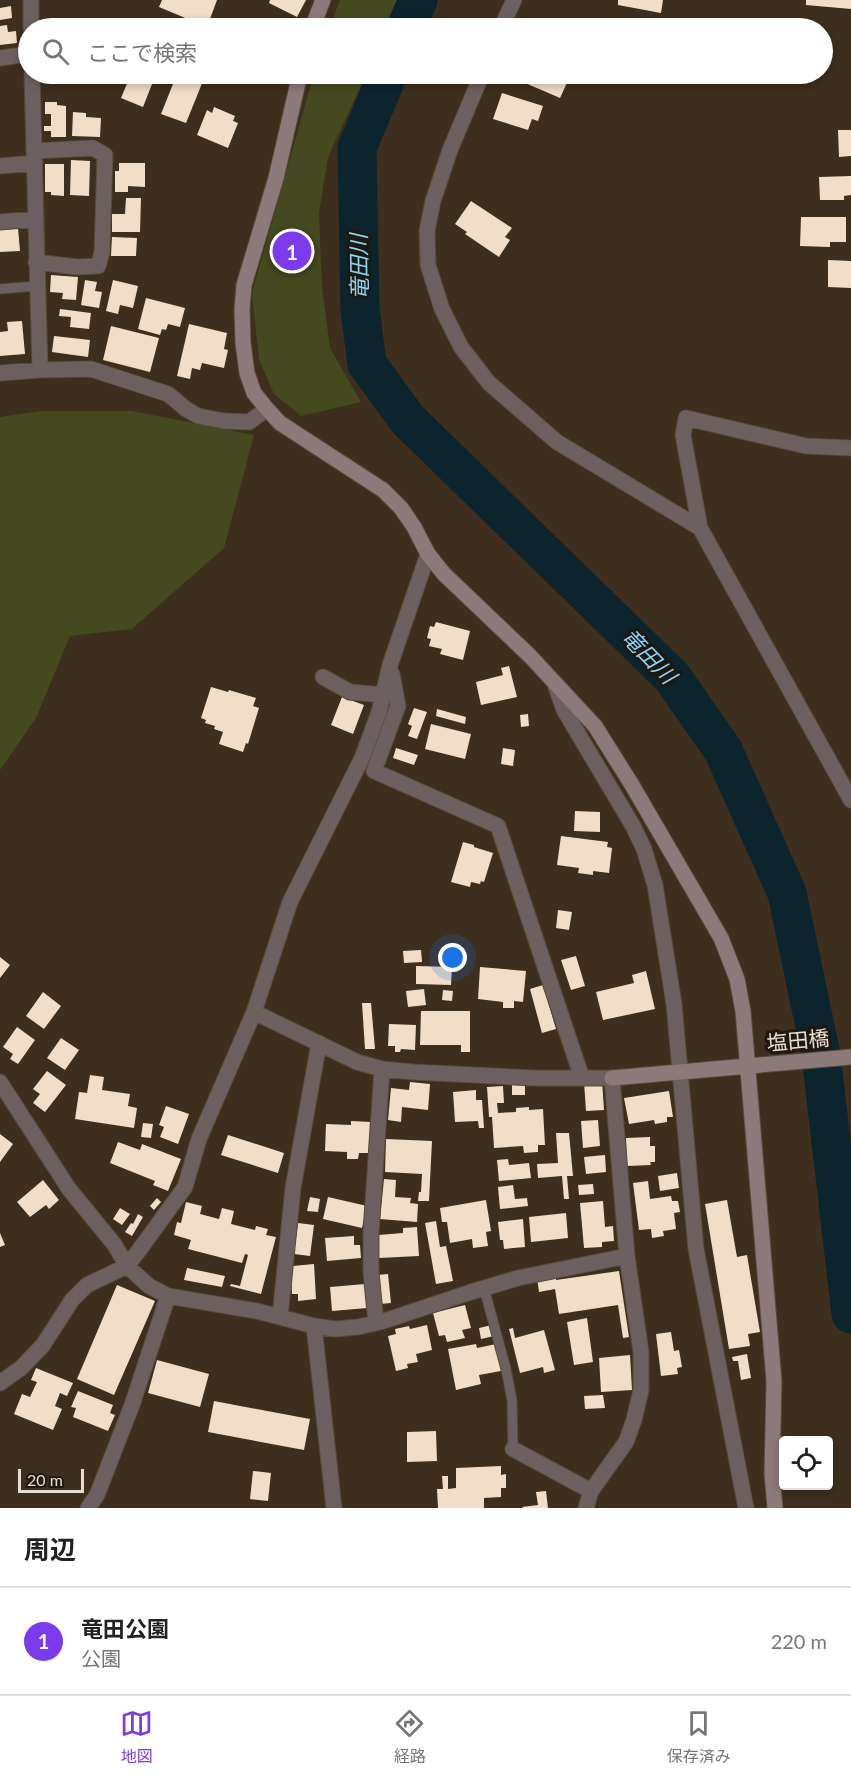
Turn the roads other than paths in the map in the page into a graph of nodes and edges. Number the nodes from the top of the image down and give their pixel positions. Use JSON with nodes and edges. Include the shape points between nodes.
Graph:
{"nodes":[{"id":1,"x":31,"y":0,"type":"edge"},
{"id":2,"x":323,"y":0,"type":"edge"},
{"id":3,"x":513,"y":0,"type":"edge"},
{"id":4,"x":31,"y":18,"type":"edge"},
{"id":5,"x":316,"y":18,"type":"edge"},
{"id":6,"x":505,"y":18,"type":"edge"},
{"id":7,"x":18,"y":55,"type":"edge"},
{"id":8,"x":0,"y":58,"type":"edge"},
{"id":9,"x":32,"y":84,"type":"edge"},
{"id":10,"x":298,"y":84,"type":"edge"},
{"id":11,"x":478,"y":84,"type":"edge"},
{"id":12,"x":34,"y":157,"type":"junction"},
{"id":13,"x":0,"y":166,"type":"edge"},
{"id":14,"x":36,"y":219,"type":"junction"},
{"id":15,"x":0,"y":222,"type":"edge"},
{"id":16,"x":36,"y":262,"type":"junction"},
{"id":17,"x":37,"y":286,"type":"junction"},
{"id":18,"x":0,"y":289,"type":"edge"},
{"id":19,"x":40,"y":370,"type":"junction"},
{"id":20,"x":0,"y":373,"type":"edge"},
{"id":21,"x":267,"y":409,"type":"junction"},
{"id":22,"x":851,"y":448,"type":"edge"},
{"id":23,"x":700,"y":528,"type":"junction"},
{"id":24,"x":428,"y":554,"type":"junction"},
{"id":25,"x":390,"y":665,"type":"junction"},
{"id":26,"x":323,"y":677,"type":"dead end"},
{"id":27,"x":555,"y":684,"type":"junction"},
{"id":28,"x":384,"y":694,"type":"junction"},
{"id":29,"x":851,"y":800,"type":"edge"},
{"id":30,"x":254,"y":1012,"type":"junction"},
{"id":31,"x":319,"y":1043,"type":"junction"},
{"id":32,"x":851,"y":1057,"type":"edge"},
{"id":33,"x":748,"y":1067,"type":"junction"},
{"id":34,"x":382,"y":1069,"type":"junction"},
{"id":35,"x":681,"y":1072,"type":"junction"},
{"id":36,"x":582,"y":1078,"type":"junction"},
{"id":37,"x":612,"y":1078,"type":"junction"},
{"id":38,"x":2,"y":1090,"type":"edge"},
{"id":39,"x":627,"y":1256,"type":"junction"},
{"id":40,"x":127,"y":1266,"type":"junction"},
{"id":41,"x":484,"y":1288,"type":"junction"},
{"id":42,"x":168,"y":1296,"type":"junction"},
{"id":43,"x":279,"y":1317,"type":"junction"},
{"id":44,"x":376,"y":1323,"type":"junction"},
{"id":45,"x":314,"y":1326,"type":"junction"},
{"id":46,"x":0,"y":1383,"type":"edge"},
{"id":47,"x":513,"y":1449,"type":"joint"},
{"id":48,"x":591,"y":1491,"type":"junction"},
{"id":49,"x":88,"y":1508,"type":"edge"},
{"id":50,"x":334,"y":1508,"type":"edge"},
{"id":51,"x":586,"y":1508,"type":"edge"},
{"id":52,"x":746,"y":1508,"type":"edge"},
{"id":53,"x":775,"y":1508,"type":"edge"}],
"edges":[{"from":1,"to":4,"type":"street"},
{"from":2,"to":5,"type":"street"},
{"from":3,"to":6,"type":"street"},
{"from":7,"to":8,"type":"street"},
{"from":9,"to":12,"type":"street"},
{"from":10,"to":21,"type":"street","via":[[276,178],[244,285],[242,320],[247,373],[254,393]]},
{"from":11,"to":23,"type":"street","via":[[450,150],[427,231],[428,265],[460,347],[489,383],[557,442]]},
{"from":12,"to":13,"type":"street"},
{"from":12,"to":14,"type":"street"},
{"from":12,"to":16,"type":"street","via":[[93,148],[105,155],[102,252],[98,266]]},
{"from":14,"to":15,"type":"street"},
{"from":14,"to":16,"type":"street"},
{"from":16,"to":17,"type":"street"},
{"from":17,"to":18,"type":"lane"},
{"from":17,"to":19,"type":"street"},
{"from":19,"to":20,"type":"street"},
{"from":19,"to":21,"type":"street","via":[[91,369],[168,394],[198,416],[224,421],[249,422]]},
{"from":21,"to":24,"type":"street","via":[[280,423],[383,490],[401,508]]},
{"from":22,"to":23,"type":"street","via":[[806,446],[686,418],[683,435]]},
{"from":23,"to":29,"type":"street"},
{"from":24,"to":25,"type":"street"},
{"from":24,"to":27,"type":"street"},
{"from":25,"to":28,"type":"street"},
{"from":25,"to":36,"type":"street","via":[[398,705],[374,771],[498,826]]},
{"from":26,"to":28,"type":"street","via":[[350,692]]},
{"from":27,"to":33,"type":"street","via":[[595,726],[721,938],[737,979]]},
{"from":27,"to":35,"type":"street","via":[[564,710],[644,849],[665,944]]},
{"from":28,"to":30,"type":"street","via":[[362,758],[290,902]]},
{"from":30,"to":31,"type":"street"},
{"from":30,"to":40,"type":"street","via":[[199,1139],[184,1187]]},
{"from":31,"to":34,"type":"street","via":[[357,1062]]},
{"from":31,"to":43,"type":"street","via":[[294,1188]]},
{"from":32,"to":33,"type":"street","name":"塩田橋"},
{"from":33,"to":35,"type":"street","name":"塩田橋"},
{"from":33,"to":53,"type":"street","via":[[774,1381]]},
{"from":34,"to":36,"type":"street"},
{"from":34,"to":44,"type":"street","via":[[370,1232]]},
{"from":35,"to":37,"type":"street","name":"塩田橋"},
{"from":35,"to":52,"type":"street","via":[[696,1249]]},
{"from":36,"to":37,"type":"street"},
{"from":37,"to":39,"type":"street"},
{"from":38,"to":40,"type":"street"},
{"from":39,"to":41,"type":"street"},
{"from":39,"to":48,"type":"street","via":[[641,1352],[641,1390],[626,1442]]},
{"from":40,"to":42,"type":"street","via":[[149,1286]]},
{"from":40,"to":46,"type":"street","via":[[87,1285],[72,1300],[43,1345]]},
{"from":41,"to":44,"type":"street"},
{"from":41,"to":47,"type":"lane","via":[[512,1400]]},
{"from":42,"to":43,"type":"street"},
{"from":42,"to":49,"type":"street","via":[[132,1405],[97,1495]]},
{"from":43,"to":45,"type":"street"},
{"from":44,"to":45,"type":"street","via":[[335,1329]]},
{"from":45,"to":50,"type":"street"},
{"from":47,"to":48,"type":"street"},
{"from":48,"to":51,"type":"street"}]}
